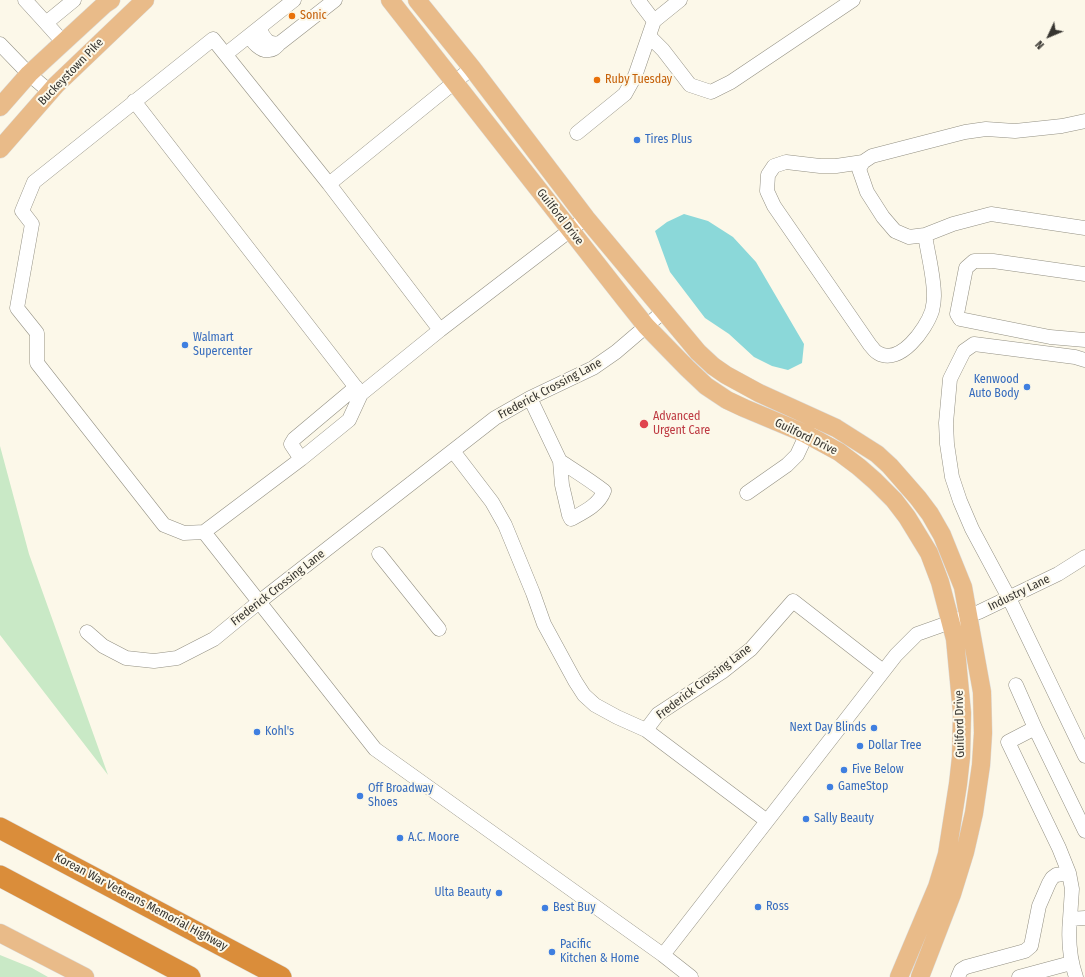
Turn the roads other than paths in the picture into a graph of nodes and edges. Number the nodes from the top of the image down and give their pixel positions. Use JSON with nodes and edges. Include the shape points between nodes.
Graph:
{"nodes":[{"id":1,"x":26,"y":0,"type":"edge"},
{"id":2,"x":74,"y":0,"type":"edge"},
{"id":3,"x":111,"y":0,"type":"edge"},
{"id":4,"x":145,"y":0,"type":"edge"},
{"id":5,"x":294,"y":0,"type":"edge"},
{"id":6,"x":335,"y":0,"type":"edge"},
{"id":7,"x":390,"y":0,"type":"edge"},
{"id":8,"x":417,"y":0,"type":"edge"},
{"id":9,"x":638,"y":0,"type":"edge"},
{"id":10,"x":680,"y":0,"type":"edge"},
{"id":11,"x":853,"y":0,"type":"edge"},
{"id":12,"x":654,"y":21,"type":"junction"},
{"id":13,"x":46,"y":23,"type":"junction"},
{"id":14,"x":255,"y":31,"type":"junction"},
{"id":15,"x":649,"y":36,"type":"junction"},
{"id":16,"x":63,"y":42,"type":"junction"},
{"id":17,"x":0,"y":44,"type":"edge"},
{"id":18,"x":226,"y":54,"type":"junction"},
{"id":19,"x":472,"y":68,"type":"junction"},
{"id":20,"x":29,"y":74,"type":"junction"},
{"id":21,"x":455,"y":82,"type":"junction"},
{"id":22,"x":50,"y":92,"type":"junction"},
{"id":23,"x":134,"y":101,"type":"junction"},
{"id":24,"x":0,"y":107,"type":"edge"},
{"id":25,"x":1085,"y":121,"type":"edge"},
{"id":26,"x":577,"y":133,"type":"dead end"},
{"id":27,"x":0,"y":149,"type":"edge"},
{"id":28,"x":863,"y":162,"type":"junction"},
{"id":29,"x":329,"y":184,"type":"junction"},
{"id":30,"x":586,"y":218,"type":"junction"},
{"id":31,"x":1085,"y":228,"type":"edge"},
{"id":32,"x":570,"y":230,"type":"junction"},
{"id":33,"x":925,"y":235,"type":"junction"},
{"id":34,"x":1085,"y":274,"type":"edge"},
{"id":35,"x":664,"y":311,"type":"junction"},
{"id":36,"x":646,"y":326,"type":"junction"},
{"id":37,"x":440,"y":330,"type":"junction"},
{"id":38,"x":1085,"y":340,"type":"edge"},
{"id":39,"x":1085,"y":360,"type":"edge"},
{"id":40,"x":359,"y":390,"type":"junction"},
{"id":41,"x":530,"y":398,"type":"junction"},
{"id":42,"x":814,"y":417,"type":"junction"},
{"id":43,"x":806,"y":434,"type":"junction"},
{"id":44,"x":453,"y":451,"type":"junction"},
{"id":45,"x":300,"y":458,"type":"junction"},
{"id":46,"x":560,"y":461,"type":"dead end"},
{"id":47,"x":747,"y":493,"type":"dead end"},
{"id":48,"x":204,"y":532,"type":"junction"},
{"id":49,"x":379,"y":554,"type":"dead end"},
{"id":50,"x":1085,"y":557,"type":"edge"},
{"id":51,"x":1009,"y":598,"type":"junction"},
{"id":52,"x":259,"y":602,"type":"junction"},
{"id":53,"x":968,"y":616,"type":"junction"},
{"id":54,"x":950,"y":622,"type":"junction"},
{"id":55,"x":439,"y":628,"type":"dead end"},
{"id":56,"x":87,"y":632,"type":"dead end"},
{"id":57,"x":883,"y":671,"type":"junction"},
{"id":58,"x":1016,"y":685,"type":"dead end"},
{"id":59,"x":1035,"y":728,"type":"junction"},
{"id":60,"x":646,"y":730,"type":"junction"},
{"id":61,"x":1085,"y":756,"type":"edge"},
{"id":62,"x":767,"y":821,"type":"junction"},
{"id":63,"x":0,"y":828,"type":"edge"},
{"id":64,"x":1085,"y":831,"type":"edge"},
{"id":65,"x":1069,"y":873,"type":"junction"},
{"id":66,"x":0,"y":876,"type":"edge"},
{"id":67,"x":1085,"y":918,"type":"edge"},
{"id":68,"x":1070,"y":919,"type":"junction"},
{"id":69,"x":0,"y":933,"type":"edge"},
{"id":70,"x":663,"y":955,"type":"junction"},
{"id":71,"x":1073,"y":973,"type":"edge"},
{"id":72,"x":85,"y":977,"type":"edge"},
{"id":73,"x":190,"y":977,"type":"edge"},
{"id":74,"x":281,"y":977,"type":"edge"},
{"id":75,"x":691,"y":977,"type":"edge"},
{"id":76,"x":899,"y":977,"type":"edge"},
{"id":77,"x":920,"y":977,"type":"edge"},
{"id":78,"x":958,"y":977,"type":"edge"},
{"id":79,"x":1019,"y":977,"type":"edge"}],
"edges":[{"from":1,"to":13,"type":"street"},
{"from":2,"to":13,"type":"street"},
{"from":3,"to":16,"type":"main road","name":"Buckeystown Pike"},
{"from":4,"to":22,"type":"main road","name":"Buckeystown Pike"},
{"from":5,"to":14,"type":"street"},
{"from":6,"to":14,"type":"street","via":[[280,43],[273,44],[260,30]]},
{"from":7,"to":21,"type":"main road","name":"Guilford Drive"},
{"from":8,"to":19,"type":"main road","name":"Guilford Drive"},
{"from":9,"to":12,"type":"street"},
{"from":10,"to":12,"type":"street"},
{"from":11,"to":15,"type":"street","via":[[731,82],[712,92],[690,85]]},
{"from":12,"to":15,"type":"street"},
{"from":13,"to":16,"type":"street"},
{"from":14,"to":18,"type":"street"},
{"from":15,"to":26,"type":"street","via":[[635,76],[625,94]]},
{"from":16,"to":20,"type":"main road","name":"Buckeystown Pike"},
{"from":17,"to":20,"type":"street"},
{"from":18,"to":23,"type":"street","via":[[213,39]]},
{"from":18,"to":29,"type":"street"},
{"from":19,"to":21,"type":"street"},
{"from":19,"to":30,"type":"main road","name":"Guilford Drive"},
{"from":20,"to":22,"type":"street"},
{"from":20,"to":24,"type":"main road","name":"Buckeystown Pike"},
{"from":21,"to":29,"type":"street"},
{"from":21,"to":32,"type":"main road","name":"Guilford Drive"},
{"from":22,"to":27,"type":"main road","name":"Buckeystown Pike"},
{"from":23,"to":40,"type":"street"},
{"from":23,"to":48,"type":"street","via":[[34,182],[22,210],[32,224],[17,308],[37,333],[37,363],[164,525],[184,533]]},
{"from":25,"to":28,"type":"street","via":[[1015,131],[986,129],[965,132],[872,156]]},
{"from":28,"to":33,"type":"street","via":[[858,169],[867,192],[895,231],[910,237]]},
{"from":28,"to":33,"type":"street","via":[[836,166],[786,162],[774,166],[768,175],[767,191],[782,218],[878,353],[891,356],[902,352],[918,336],[932,311],[933,284]]},
{"from":29,"to":37,"type":"street"},
{"from":30,"to":32,"type":"street"},
{"from":30,"to":35,"type":"main road","name":"Guilford Drive"},
{"from":31,"to":33,"type":"street","via":[[991,214]]},
{"from":32,"to":36,"type":"main road","name":"Guilford Drive"},
{"from":32,"to":37,"type":"street"},
{"from":34,"to":38,"type":"street","via":[[993,261],[974,261],[966,268],[957,314],[960,319],[1050,337]]},
{"from":35,"to":36,"type":"street","name":"Frederick Crossing Lane"},
{"from":35,"to":42,"type":"main road","name":"Guilford Drive","via":[[713,366],[759,393]]},
{"from":36,"to":41,"type":"street","name":"Frederick Crossing Lane","via":[[593,368]]},
{"from":36,"to":43,"type":"main road","name":"Guilford Drive","via":[[706,386],[744,408]]},
{"from":37,"to":40,"type":"street"},
{"from":39,"to":51,"type":"street","via":[[974,344],[964,351],[950,379],[946,430],[952,477],[972,529]]},
{"from":40,"to":45,"type":"street","via":[[349,420]]},
{"from":40,"to":45,"type":"street","via":[[294,439],[291,444]]},
{"from":41,"to":44,"type":"street","name":"Frederick Crossing Lane","via":[[495,418]]},
{"from":41,"to":46,"type":"street"},
{"from":42,"to":43,"type":"street"},
{"from":42,"to":53,"type":"main road","name":"Guilford Drive","via":[[877,454],[918,498],[942,535],[963,587]]},
{"from":43,"to":47,"type":"street","via":[[797,455]]},
{"from":43,"to":54,"type":"main road","name":"Guilford Drive","via":[[859,467],[894,500],[929,553],[940,582]]},
{"from":44,"to":52,"type":"street","name":"Frederick Crossing Lane"},
{"from":44,"to":60,"type":"street","name":"Frederick Crossing Lane","via":[[492,502],[505,524],[544,624],[584,695],[595,705]]},
{"from":45,"to":48,"type":"street"},
{"from":48,"to":52,"type":"street"},
{"from":49,"to":55,"type":"street"},
{"from":50,"to":51,"type":"street","name":"Industry Lane","via":[[1058,574]]},
{"from":51,"to":53,"type":"street","name":"Industry Lane"},
{"from":51,"to":61,"type":"street"},
{"from":52,"to":56,"type":"street","name":"Frederick Crossing Lane","via":[[214,639],[177,658],[154,661],[126,658],[103,646]]},
{"from":52,"to":70,"type":"street","via":[[375,749]]},
{"from":53,"to":54,"type":"street","name":"Industry Lane"},
{"from":53,"to":77,"type":"main road","name":"Guilford Drive","via":[[983,710],[981,765],[965,852]]},
{"from":54,"to":57,"type":"street","name":"Industry Lane","via":[[917,634]]},
{"from":54,"to":76,"type":"main road","name":"Guilford Drive","via":[[955,638],[962,713],[958,784],[945,861],[937,887]]},
{"from":57,"to":60,"type":"street","name":"Frederick Crossing Lane","via":[[793,601],[751,649],[722,672],[658,714]]},
{"from":57,"to":62,"type":"street","name":"Industry Lane"},
{"from":58,"to":59,"type":"street"},
{"from":59,"to":64,"type":"street"},
{"from":59,"to":65,"type":"street","via":[[1008,742]]},
{"from":60,"to":62,"type":"street"},
{"from":62,"to":70,"type":"street","name":"Industry Lane"},
{"from":63,"to":74,"type":"highway","name":"Korean War Veterans Memorial Highway"},
{"from":65,"to":68,"type":"street","via":[[1072,889]]},
{"from":65,"to":78,"type":"street","via":[[1056,875],[1049,883],[1039,906],[1030,946],[1024,951],[966,967],[961,970]]},
{"from":66,"to":73,"type":"highway"},
{"from":67,"to":68,"type":"street"},
{"from":68,"to":71,"type":"street"},
{"from":69,"to":72,"type":"main road"},
{"from":70,"to":75,"type":"street"},
{"from":71,"to":79,"type":"street"}]}
